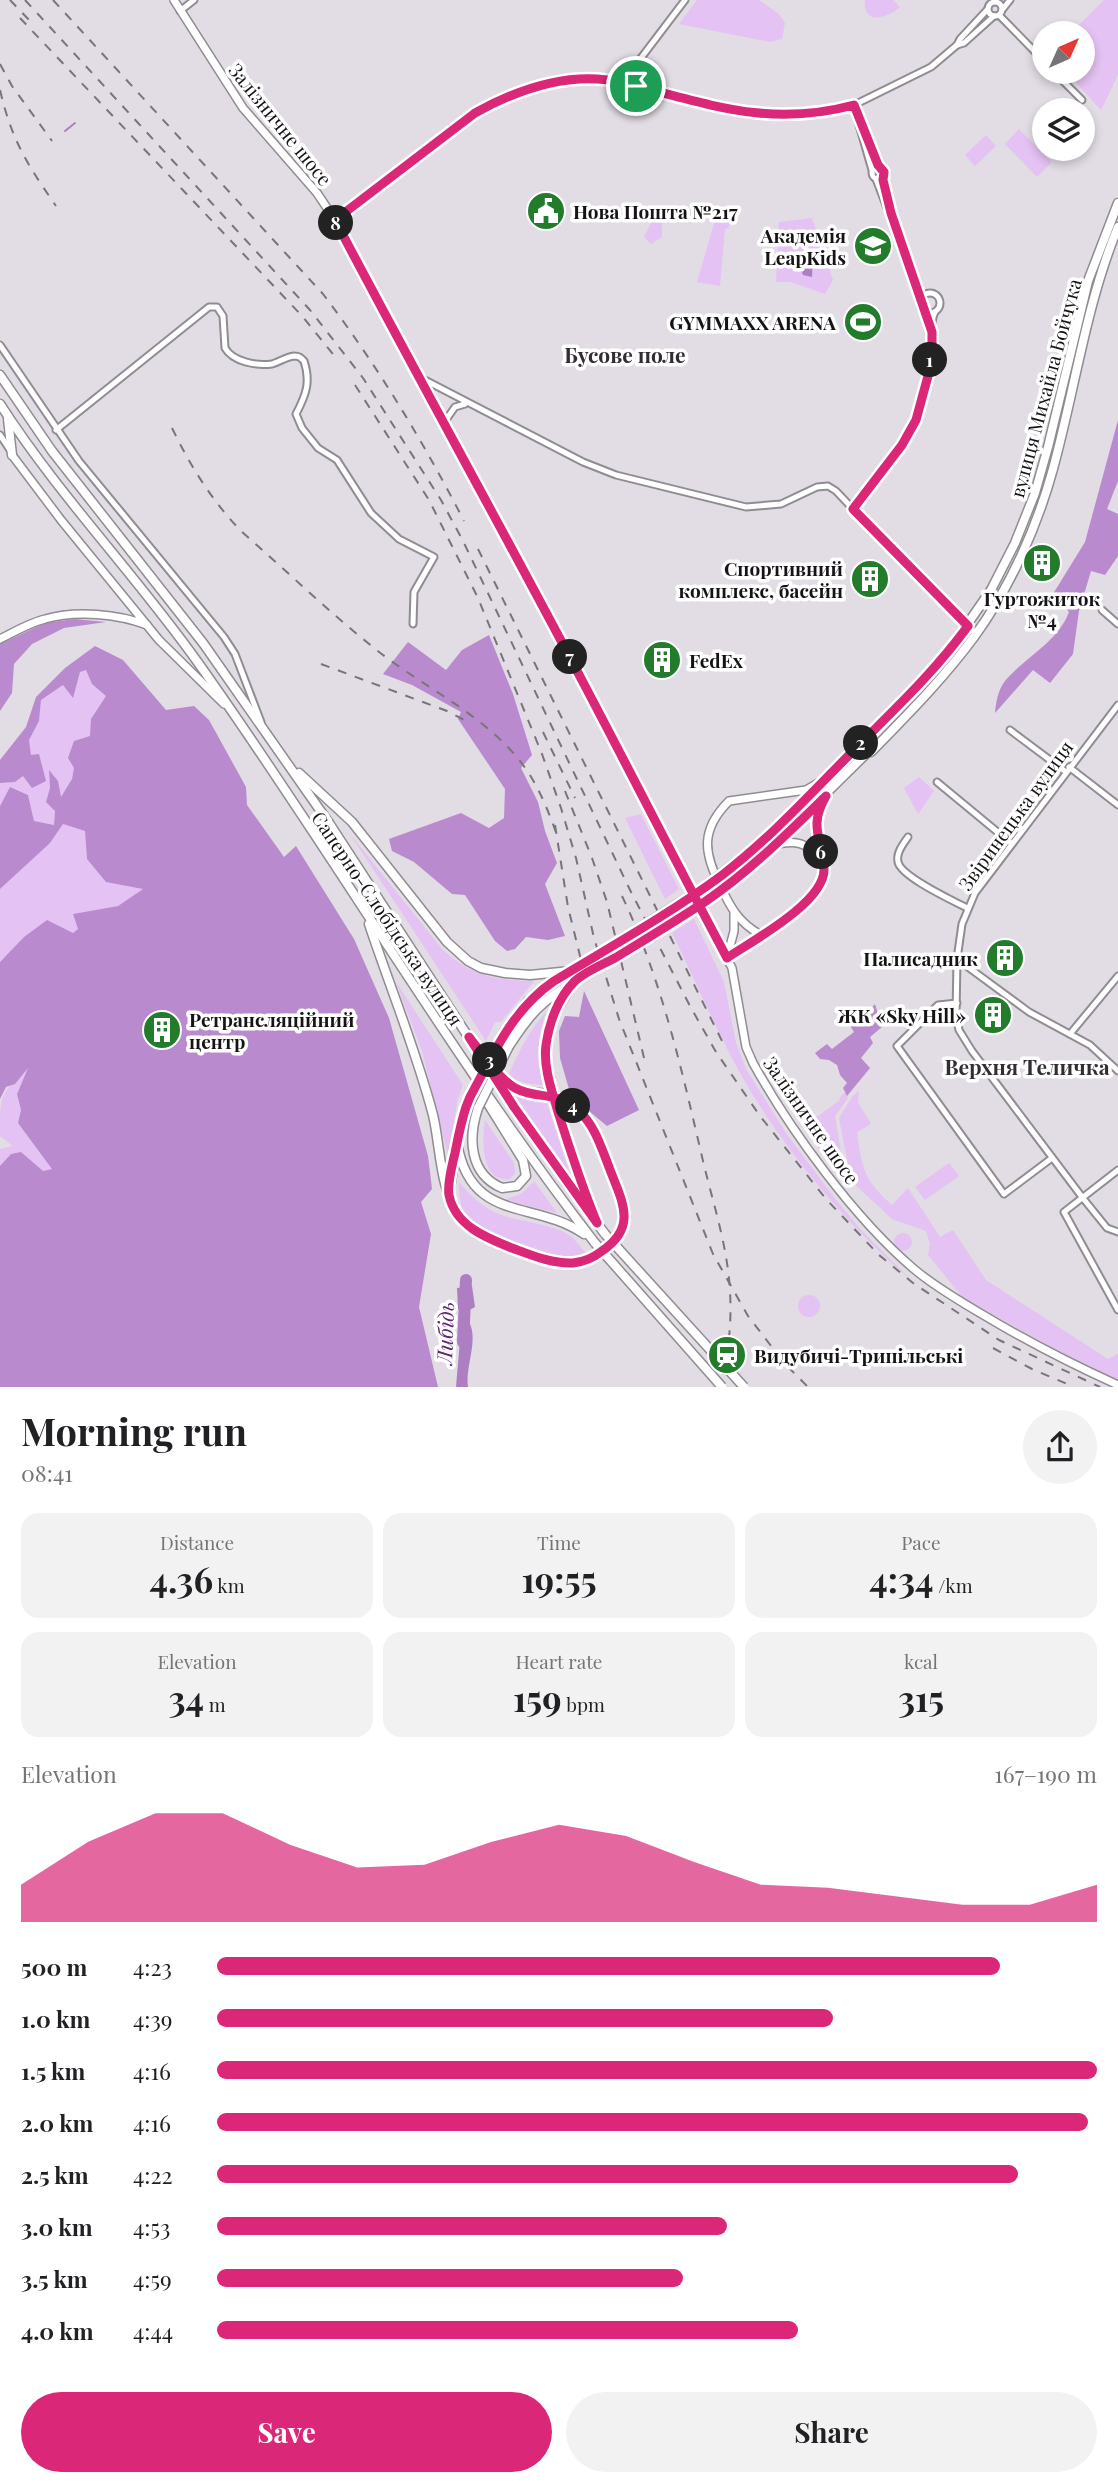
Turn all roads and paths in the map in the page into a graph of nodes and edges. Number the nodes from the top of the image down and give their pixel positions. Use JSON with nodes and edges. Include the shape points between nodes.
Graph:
{"nodes":[{"id":1,"x":174,"y":0,"type":"edge"},
{"id":2,"x":194,"y":0,"type":"edge"},
{"id":3,"x":685,"y":0,"type":"edge"},
{"id":4,"x":1010,"y":0,"type":"edge"},
{"id":5,"x":991,"y":3,"type":"edge"},
{"id":6,"x":180,"y":11,"type":"junction"},
{"id":7,"x":998,"y":14,"type":"junction"},
{"id":8,"x":957,"y":45,"type":"junction"},
{"id":9,"x":1032,"y":49,"type":"edge"},
{"id":10,"x":633,"y":79,"type":"junction"},
{"id":11,"x":624,"y":83,"type":"junction"},
{"id":12,"x":1066,"y":84,"type":"edge"},
{"id":13,"x":636,"y":86,"type":"junction"},
{"id":14,"x":1080,"y":98,"type":"edge"},
{"id":15,"x":854,"y":105,"type":"junction"},
{"id":16,"x":882,"y":168,"type":"junction"},
{"id":17,"x":872,"y":170,"type":"junction"},
{"id":18,"x":883,"y":176,"type":"junction"},
{"id":19,"x":876,"y":179,"type":"junction"},
{"id":20,"x":1118,"y":203,"type":"edge"},
{"id":21,"x":891,"y":213,"type":"junction"},
{"id":22,"x":335,"y":220,"type":"junction"},
{"id":23,"x":1118,"y":227,"type":"edge"},
{"id":24,"x":915,"y":283,"type":"junction"},
{"id":25,"x":926,"y":295,"type":"junction"},
{"id":26,"x":921,"y":301,"type":"junction"},
{"id":27,"x":925,"y":311,"type":"junction"},
{"id":28,"x":935,"y":312,"type":"junction"},
{"id":29,"x":932,"y":332,"type":"junction"},
{"id":30,"x":0,"y":345,"type":"edge"},
{"id":31,"x":0,"y":374,"type":"edge"},
{"id":32,"x":418,"y":377,"type":"junction"},
{"id":33,"x":0,"y":404,"type":"edge"},
{"id":34,"x":469,"y":404,"type":"junction"},
{"id":35,"x":8,"y":416,"type":"junction"},
{"id":36,"x":443,"y":424,"type":"junction"},
{"id":37,"x":56,"y":430,"type":"junction"},
{"id":38,"x":0,"y":435,"type":"edge"},
{"id":39,"x":12,"y":455,"type":"junction"},
{"id":40,"x":853,"y":509,"type":"junction"},
{"id":41,"x":1102,"y":611,"type":"dead end"},
{"id":42,"x":414,"y":624,"type":"dead end"},
{"id":43,"x":1118,"y":624,"type":"edge"},
{"id":44,"x":149,"y":626,"type":"junction"},
{"id":45,"x":968,"y":626,"type":"junction"},
{"id":46,"x":976,"y":634,"type":"junction"},
{"id":47,"x":0,"y":639,"type":"edge"},
{"id":48,"x":1118,"y":705,"type":"edge"},
{"id":49,"x":231,"y":710,"type":"junction"},
{"id":50,"x":1010,"y":730,"type":"dead end"},
{"id":51,"x":265,"y":731,"type":"junction"},
{"id":52,"x":282,"y":756,"type":"junction"},
{"id":53,"x":838,"y":767,"type":"junction"},
{"id":54,"x":1068,"y":770,"type":"junction"},
{"id":55,"x":937,"y":782,"type":"dead end"},
{"id":56,"x":826,"y":796,"type":"junction"},
{"id":57,"x":1118,"y":805,"type":"edge"},
{"id":58,"x":908,"y":837,"type":"dead end"},
{"id":59,"x":1012,"y":844,"type":"junction"},
{"id":60,"x":775,"y":845,"type":"junction"},
{"id":61,"x":822,"y":861,"type":"junction"},
{"id":62,"x":967,"y":908,"type":"junction"},
{"id":63,"x":734,"y":913,"type":"junction"},
{"id":64,"x":365,"y":914,"type":"junction"},
{"id":65,"x":761,"y":934,"type":"junction"},
{"id":66,"x":727,"y":958,"type":"junction"},
{"id":67,"x":957,"y":959,"type":"junction"},
{"id":68,"x":571,"y":971,"type":"junction"},
{"id":69,"x":1118,"y":976,"type":"edge"},
{"id":70,"x":574,"y":982,"type":"junction"},
{"id":71,"x":957,"y":1003,"type":"junction"},
{"id":72,"x":1070,"y":1034,"type":"junction"},
{"id":73,"x":469,"y":1037,"type":"junction"},
{"id":74,"x":467,"y":1066,"type":"junction"},
{"id":75,"x":1118,"y":1071,"type":"edge"},
{"id":76,"x":457,"y":1143,"type":"junction"},
{"id":77,"x":1052,"y":1158,"type":"junction"},
{"id":78,"x":1118,"y":1170,"type":"edge"},
{"id":79,"x":451,"y":1171,"type":"junction"},
{"id":80,"x":465,"y":1171,"type":"junction"},
{"id":81,"x":449,"y":1195,"type":"junction"},
{"id":82,"x":1082,"y":1197,"type":"junction"},
{"id":83,"x":597,"y":1223,"type":"junction"},
{"id":84,"x":1118,"y":1232,"type":"edge"},
{"id":85,"x":592,"y":1241,"type":"junction"},
{"id":86,"x":1118,"y":1310,"type":"edge"},
{"id":87,"x":1118,"y":1385,"type":"edge"},
{"id":88,"x":723,"y":1387,"type":"edge"},
{"id":89,"x":744,"y":1387,"type":"edge"}],
"edges":[{"from":1,"to":6,"type":"street","name":"Залізничне шосе"},
{"from":2,"to":6,"type":"street"},
{"from":3,"to":10,"type":"street","via":[[641,58]]},
{"from":4,"to":7,"type":"street"},
{"from":5,"to":7,"type":"street"},
{"from":5,"to":7,"type":"street","via":[[1000,4]]},
{"from":5,"to":8,"type":"street"},
{"from":6,"to":22,"type":"street","name":"Залізничне шосе","via":[[225,84],[317,192]]},
{"from":7,"to":8,"type":"street"},
{"from":7,"to":9,"type":"street"},
{"from":8,"to":15,"type":"street","via":[[931,67]]},
{"from":10,"to":11,"type":"street"},
{"from":10,"to":13,"type":"street"},
{"from":11,"to":13,"type":"street","via":[[628,91]]},
{"from":11,"to":22,"type":"street","via":[[579,78],[497,101]]},
{"from":12,"to":14,"type":"street"},
{"from":13,"to":15,"type":"street","via":[[745,113],[786,116]]},
{"from":15,"to":16,"type":"street"},
{"from":15,"to":17,"type":"street"},
{"from":16,"to":17,"type":"street"},
{"from":16,"to":18,"type":"street"},
{"from":17,"to":19,"type":"street"},
{"from":18,"to":19,"type":"street"},
{"from":18,"to":21,"type":"street"},
{"from":19,"to":21,"type":"street"},
{"from":20,"to":45,"type":"main road","name":"вулиця Михайла Бойчука","via":[[1088,281],[1030,507],[991,590]]},
{"from":21,"to":24,"type":"street"},
{"from":22,"to":32,"type":"street","name":"Залізничне шосе"},
{"from":23,"to":46,"type":"main road","name":"вулиця Михайла Бойчука","via":[[1095,295],[1044,497],[1013,570]]},
{"from":24,"to":25,"type":"street"},
{"from":24,"to":26,"type":"street"},
{"from":25,"to":26,"type":"street"},
{"from":25,"to":28,"type":"street","via":[[939,299]]},
{"from":26,"to":27,"type":"street"},
{"from":27,"to":28,"type":"street"},
{"from":27,"to":29,"type":"street"},
{"from":28,"to":29,"type":"street"},
{"from":29,"to":40,"type":"street","via":[[928,376],[916,420]]},
{"from":30,"to":37,"type":"street","name":"Саперно-Слобідська вулиця"},
{"from":31,"to":51,"type":"main road","name":"Саперно-Слобідська вулиця","via":[[52,451],[179,610]]},
{"from":32,"to":34,"type":"street"},
{"from":32,"to":36,"type":"street","name":"Залізничне шосе"},
{"from":33,"to":35,"type":"main road","name":"Саперно-Слобідська вулиця"},
{"from":34,"to":36,"type":"street","via":[[455,407]]},
{"from":34,"to":40,"type":"street","via":[[616,475],[746,507],[781,503],[828,486]]},
{"from":35,"to":39,"type":"main road"},
{"from":35,"to":49,"type":"main road","name":"Саперно-Слобідська вулиця"},
{"from":36,"to":66,"type":"street","name":"Залізничне шосе"},
{"from":37,"to":42,"type":"street","via":[[209,307],[217,307],[223,316],[225,348],[234,358],[259,364],[292,356],[303,360],[308,386],[296,414],[302,428],[318,448],[337,460],[371,513],[399,539],[434,557],[414,592]]},
{"from":37,"to":51,"type":"street","name":"Саперно-Слобідська вулиця","via":[[224,637]]},
{"from":38,"to":39,"type":"street","name":"Саперно-Слобідська вулиця"},
{"from":39,"to":44,"type":"street","name":"Саперно-Слобідська вулиця"},
{"from":40,"to":45,"type":"street"},
{"from":41,"to":43,"type":"street"},
{"from":44,"to":47,"type":"street","via":[[69,614],[38,621]]},
{"from":44,"to":49,"type":"street","name":"Саперно-Слобідська вулиця","via":[[180,663]]},
{"from":45,"to":46,"type":"street"},
{"from":45,"to":53,"type":"main road","name":"вулиця Михайла Бойчука","via":[[913,693]]},
{"from":46,"to":56,"type":"main road","name":"вулиця Михайла Бойчука","via":[[936,684]]},
{"from":48,"to":54,"type":"street","name":"Звіринецька вулиця"},
{"from":49,"to":64,"type":"main road","name":"Саперно-Слобідська вулиця"},
{"from":50,"to":54,"type":"street"},
{"from":51,"to":52,"type":"main road","name":"Саперно-Слобідська вулиця"},
{"from":52,"to":68,"type":"main road","via":[[352,822],[447,942],[468,961],[505,973]]},
{"from":52,"to":73,"type":"main road","name":"Саперно-Слобідська вулиця"},
{"from":53,"to":63,"type":"street","via":[[806,790],[729,801],[722,809],[709,833],[708,859]]},
{"from":53,"to":68,"type":"main road","name":"вулиця Михайла Бойчука","bridge":true,"via":[[754,849],[700,890]]},
{"from":54,"to":57,"type":"street"},
{"from":54,"to":59,"type":"street","name":"Звіринецька вулиця"},
{"from":55,"to":59,"type":"street"},
{"from":56,"to":60,"type":"main road","name":"вулиця Михайла Бойчука"},
{"from":56,"to":61,"type":"street","via":[[815,829]]},
{"from":58,"to":62,"type":"street","via":[[899,851],[900,867]]},
{"from":59,"to":62,"type":"street","name":"Звіринецька вулиця"},
{"from":60,"to":61,"type":"street","via":[[790,841],[806,844]]},
{"from":60,"to":70,"type":"main road","name":"вулиця Михайла Бойчука","bridge":true,"via":[[706,901]]},
{"from":61,"to":65,"type":"street","via":[[823,878],[813,896]]},
{"from":62,"to":67,"type":"street","name":"Звіринецька вулиця"},
{"from":63,"to":65,"type":"street"},
{"from":63,"to":66,"type":"street"},
{"from":64,"to":74,"type":"main road","name":"Саперно-Слобідська вулиця"},
{"from":64,"to":81,"type":"main road","via":[[430,1105]]},
{"from":65,"to":66,"type":"street"},
{"from":66,"to":87,"type":"street","name":"Залізничне шосе","via":[[752,1063],[811,1151],[874,1230],[915,1270],[959,1300]]},
{"from":67,"to":71,"type":"street","name":"Звіринецька вулиця"},
{"from":67,"to":72,"type":"street","via":[[1029,1012]]},
{"from":68,"to":76,"type":"main road","name":"вулиця Михайла Бойчука","bridge":true,"via":[[528,1001],[503,1037],[470,1097]]},
{"from":69,"to":72,"type":"street"},
{"from":70,"to":74,"type":"main road","name":"вулиця Михайла Бойчука","bridge":true,"via":[[548,997],[509,1046],[478,1108],[472,1123],[471,1144],[481,1171],[496,1186],[517,1186],[526,1176],[523,1160],[492,1114]]},
{"from":70,"to":83,"type":"main road","bridge":true,"via":[[556,1006],[546,1062],[576,1171]]},
{"from":71,"to":77,"type":"street","name":"Звіринецька вулиця","via":[[959,1030]]},
{"from":71,"to":77,"type":"street","via":[[938,1005],[897,1046],[1004,1194]]},
{"from":72,"to":75,"type":"street"},
{"from":73,"to":81,"type":"main road","via":[[513,1087],[569,1102],[589,1122],[624,1207],[625,1220],[620,1235],[599,1254],[562,1263],[481,1236],[462,1220]]},
{"from":73,"to":83,"type":"main road","name":"Саперно-Слобідська вулиця"},
{"from":74,"to":85,"type":"main road","name":"Саперно-Слобідська вулиця"},
{"from":76,"to":79,"type":"main road","name":"вулиця Михайла Бойчука"},
{"from":76,"to":80,"type":"main road"},
{"from":77,"to":82,"type":"street","name":"Звіринецька вулиця"},
{"from":78,"to":82,"type":"street"},
{"from":79,"to":80,"type":"main road","via":[[456,1166]]},
{"from":79,"to":81,"type":"main road","name":"вулиця Михайла Бойчука"},
{"from":80,"to":85,"type":"main road","via":[[491,1199],[563,1221]]},
{"from":82,"to":84,"type":"street","name":"Звіринецька вулиця","via":[[1107,1228]]},
{"from":82,"to":86,"type":"street","via":[[1064,1212]]},
{"from":83,"to":89,"type":"main road","name":"Саперно-Слобідська вулиця","bridge":true},
{"from":85,"to":88,"type":"main road","bridge":true}]}
